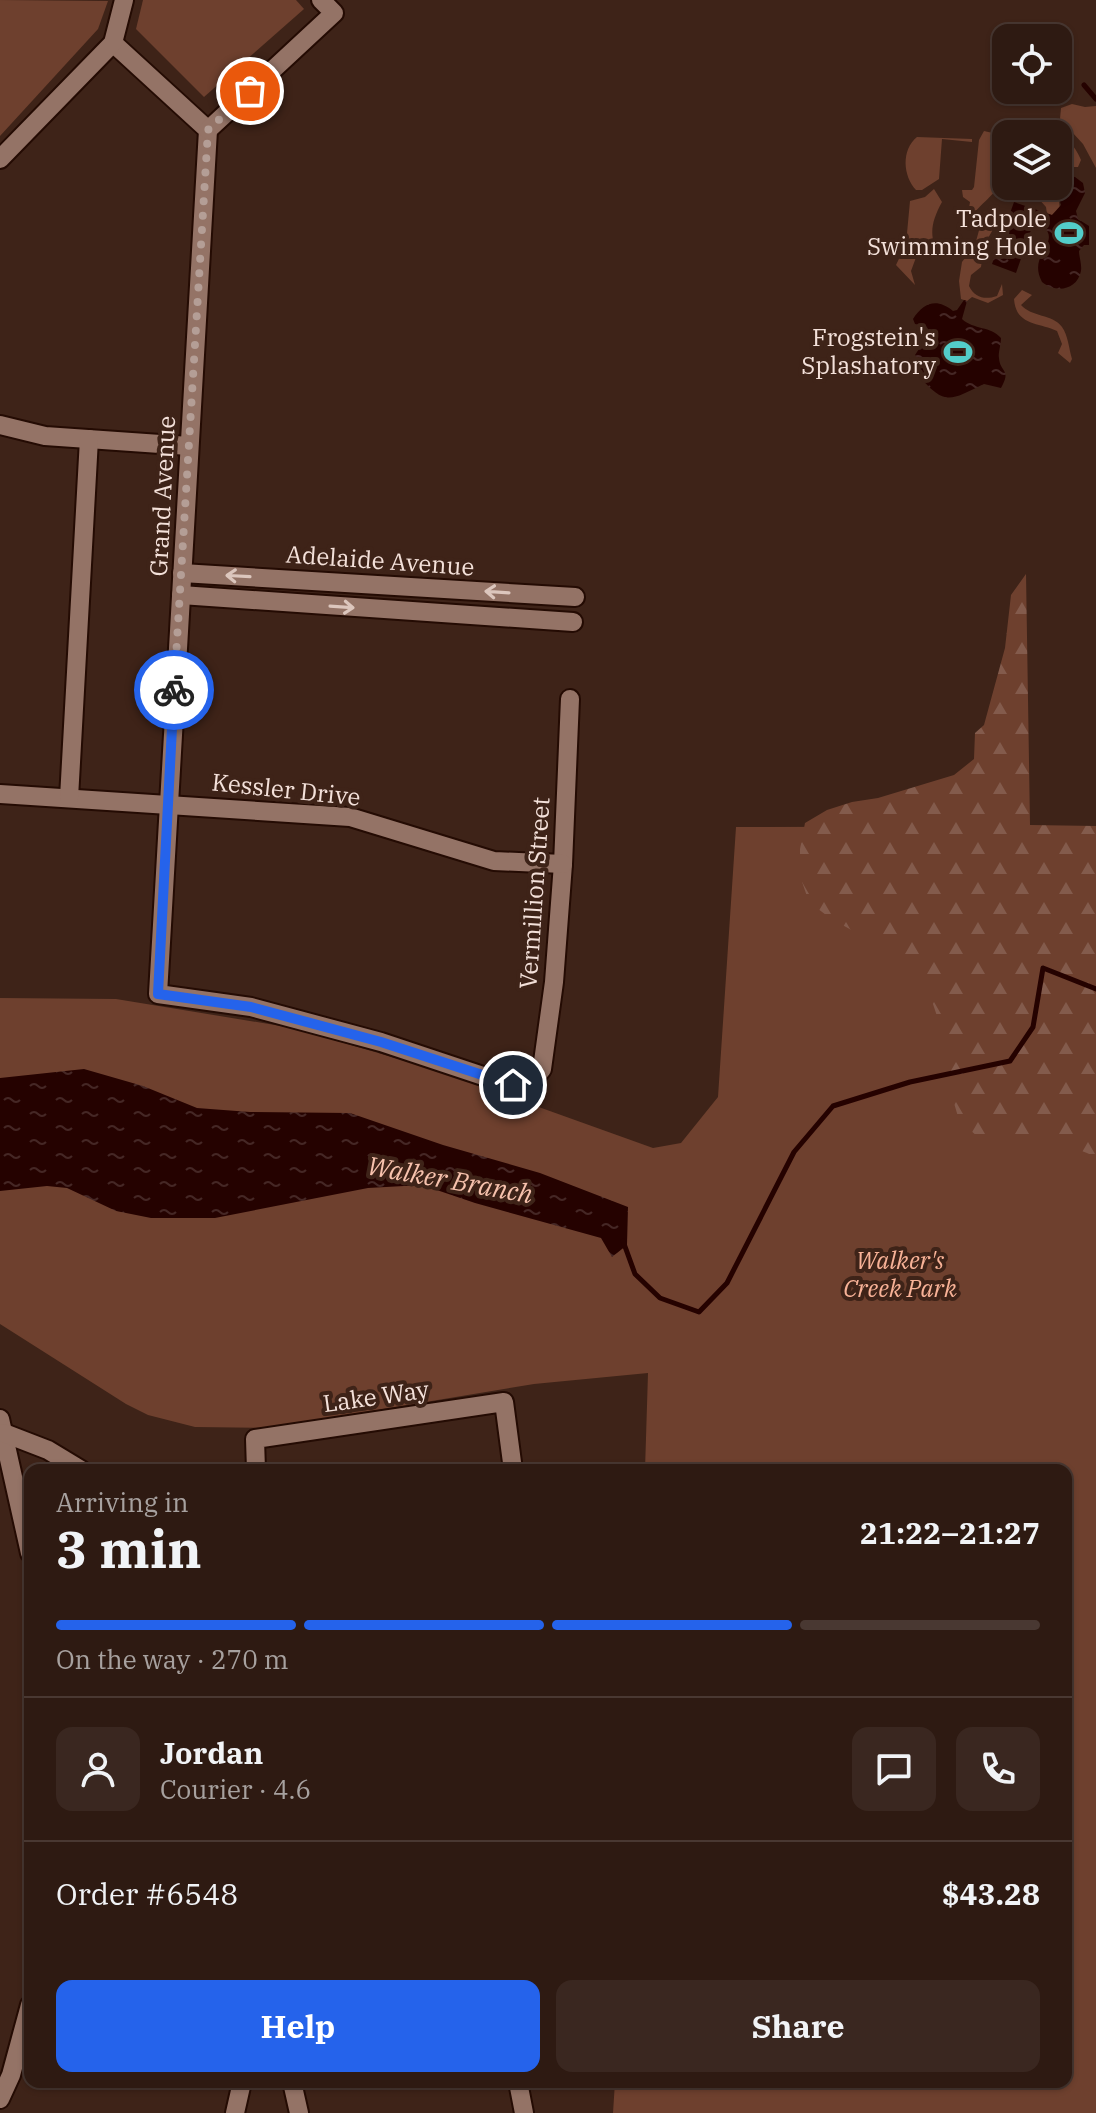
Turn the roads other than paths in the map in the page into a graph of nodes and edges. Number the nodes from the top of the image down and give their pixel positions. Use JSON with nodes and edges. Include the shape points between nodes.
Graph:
{"nodes":[{"id":1,"x":124,"y":0,"type":"edge"},
{"id":2,"x":327,"y":6,"type":"edge"},
{"id":3,"x":113,"y":43,"type":"junction"},
{"id":4,"x":208,"y":130,"type":"junction"},
{"id":5,"x":0,"y":159,"type":"edge"},
{"id":6,"x":0,"y":425,"type":"edge"},
{"id":7,"x":89,"y":439,"type":"junction"},
{"id":8,"x":189,"y":446,"type":"junction"},
{"id":9,"x":182,"y":573,"type":"junction"},
{"id":10,"x":181,"y":595,"type":"junction"},
{"id":11,"x":575,"y":597,"type":"dead end"},
{"id":12,"x":573,"y":622,"type":"dead end"},
{"id":13,"x":570,"y":699,"type":"dead end"},
{"id":14,"x":0,"y":794,"type":"edge"},
{"id":15,"x":69,"y":798,"type":"junction"},
{"id":16,"x":169,"y":803,"type":"junction"},
{"id":17,"x":563,"y":864,"type":"junction"},
{"id":18,"x":529,"y":1085,"type":"joint"},
{"id":19,"x":2,"y":1426,"type":"edge"},
{"id":20,"x":71,"y":1464,"type":"edge"},
{"id":21,"x":256,"y":1464,"type":"edge"},
{"id":22,"x":512,"y":1464,"type":"edge"},
{"id":23,"x":24,"y":1526,"type":"edge"},
{"id":24,"x":24,"y":2027,"type":"edge"},
{"id":25,"x":241,"y":2088,"type":"edge"},
{"id":26,"x":293,"y":2088,"type":"edge"},
{"id":27,"x":519,"y":2088,"type":"edge"},
{"id":28,"x":0,"y":2099,"type":"edge"},
{"id":29,"x":235,"y":2113,"type":"edge"},
{"id":30,"x":299,"y":2113,"type":"edge"},
{"id":31,"x":524,"y":2113,"type":"edge"}],
"edges":[{"from":1,"to":3,"type":"street"},
{"from":2,"to":4,"type":"street"},
{"from":3,"to":4,"type":"street"},
{"from":3,"to":5,"type":"street"},
{"from":4,"to":8,"type":"street","name":"Grand Avenue"},
{"from":6,"to":7,"type":"street"},
{"from":7,"to":8,"type":"street"},
{"from":7,"to":15,"type":"street"},
{"from":8,"to":9,"type":"street","name":"Grand Avenue"},
{"from":9,"to":10,"type":"street","name":"Grand Avenue"},
{"from":11,"to":9,"type":"street","name":"Adelaide Avenue","one_way":true},
{"from":10,"to":12,"type":"street","name":"Adelaide Avenue","one_way":true},
{"from":10,"to":16,"type":"street","name":"Grand Avenue"},
{"from":13,"to":17,"type":"street","name":"Vermillion Street"},
{"from":14,"to":15,"type":"street","name":"Kessler Drive"},
{"from":15,"to":16,"type":"street","name":"Kessler Drive"},
{"from":16,"to":17,"type":"street","name":"Kessler Drive","via":[[350,817],[494,861]]},
{"from":16,"to":18,"type":"street","name":"Grand Avenue","via":[[158,994],[251,1007],[498,1081]]},
{"from":17,"to":18,"type":"street","name":"Vermillion Street","via":[[547,1038],[542,1069]]},
{"from":19,"to":20,"type":"street"},
{"from":19,"to":23,"type":"street"},
{"from":21,"to":22,"type":"street","name":"Lake Way","via":[[255,1439],[504,1402]]},
{"from":24,"to":28,"type":"street"},
{"from":25,"to":29,"type":"street"},
{"from":26,"to":30,"type":"street"},
{"from":27,"to":31,"type":"street"}]}
